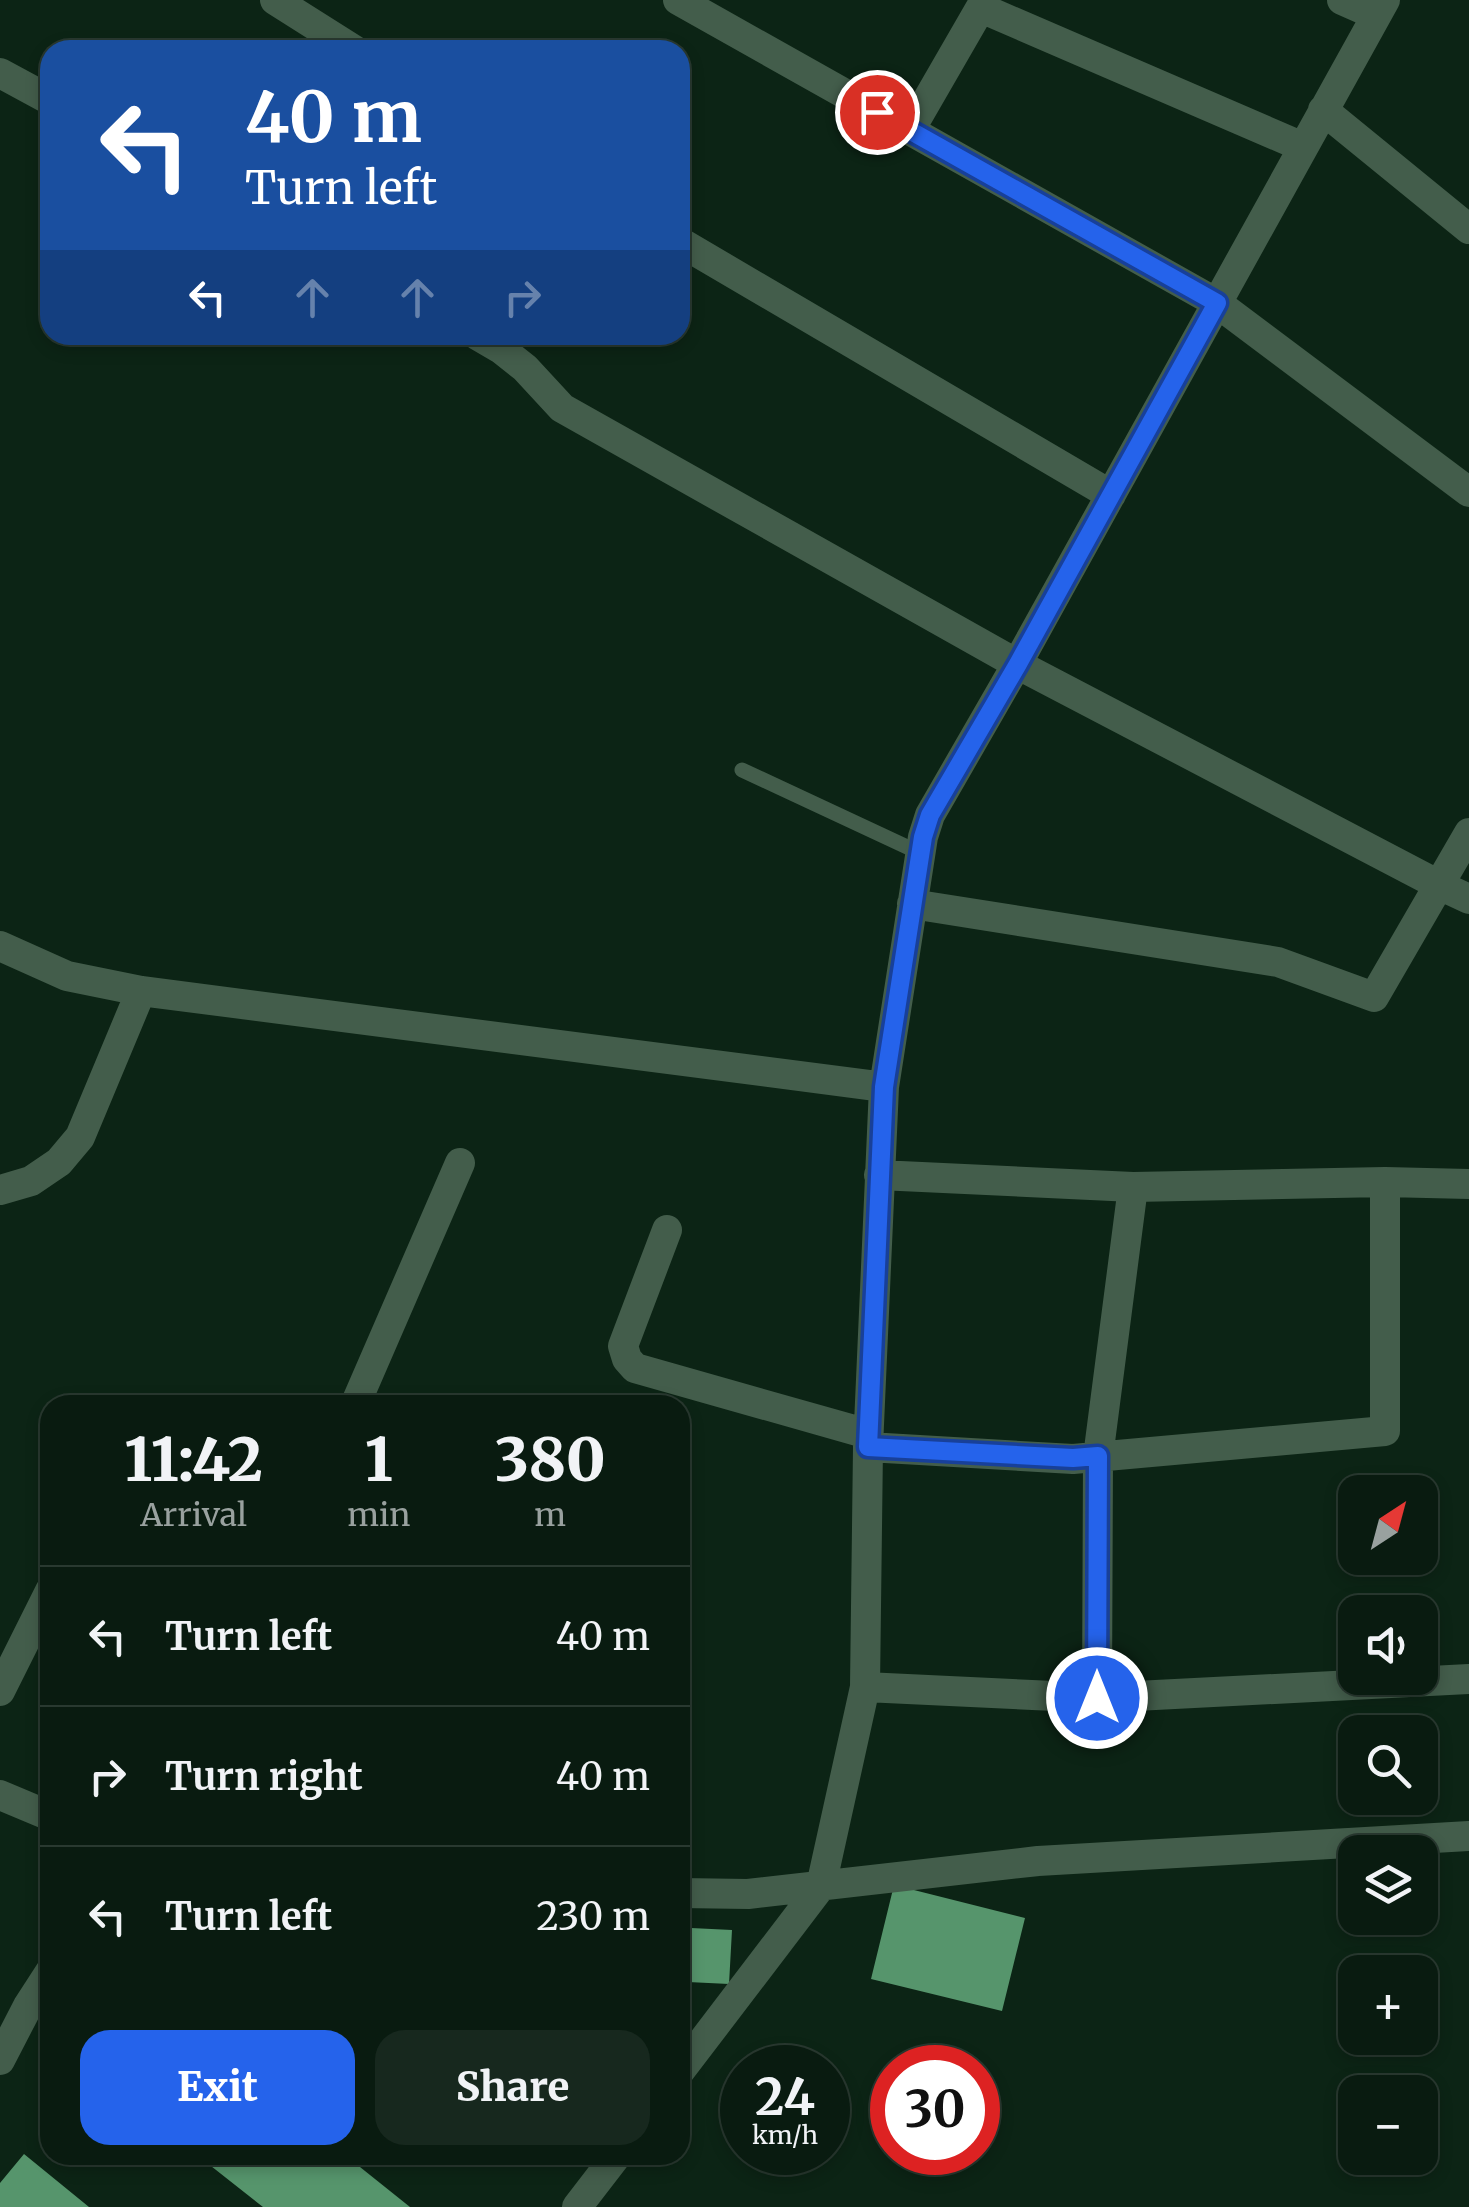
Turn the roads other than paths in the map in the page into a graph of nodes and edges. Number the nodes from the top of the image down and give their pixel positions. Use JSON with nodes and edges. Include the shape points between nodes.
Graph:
{"nodes":[{"id":1,"x":275,"y":0,"type":"edge"},
{"id":2,"x":678,"y":0,"type":"edge"},
{"id":3,"x":1342,"y":0,"type":"edge"},
{"id":4,"x":983,"y":4,"type":"edge"},
{"id":5,"x":1380,"y":8,"type":"edge"},
{"id":6,"x":338,"y":40,"type":"edge"},
{"id":7,"x":0,"y":73,"type":"edge"},
{"id":8,"x":40,"y":95,"type":"edge"},
{"id":9,"x":1323,"y":110,"type":"junction"},
{"id":10,"x":910,"y":130,"type":"junction"},
{"id":11,"x":1303,"y":147,"type":"junction"},
{"id":12,"x":1469,"y":228,"type":"edge"},
{"id":13,"x":690,"y":248,"type":"edge"},
{"id":14,"x":1217,"y":303,"type":"junction"},
{"id":15,"x":500,"y":345,"type":"edge"},
{"id":16,"x":1469,"y":492,"type":"edge"},
{"id":17,"x":1111,"y":495,"type":"junction"},
{"id":18,"x":1018,"y":664,"type":"junction"},
{"id":19,"x":742,"y":770,"type":"dead end"},
{"id":20,"x":1469,"y":834,"type":"edge"},
{"id":21,"x":920,"y":853,"type":"junction"},
{"id":22,"x":1439,"y":885,"type":"junction"},
{"id":23,"x":1469,"y":899,"type":"edge"},
{"id":24,"x":912,"y":904,"type":"junction"},
{"id":25,"x":0,"y":946,"type":"edge"},
{"id":26,"x":140,"y":991,"type":"junction"},
{"id":27,"x":884,"y":1087,"type":"junction"},
{"id":28,"x":460,"y":1163,"type":"dead end"},
{"id":29,"x":879,"y":1175,"type":"junction"},
{"id":30,"x":1386,"y":1182,"type":"junction"},
{"id":31,"x":1469,"y":1184,"type":"edge"},
{"id":32,"x":1133,"y":1187,"type":"junction"},
{"id":33,"x":0,"y":1190,"type":"edge"},
{"id":34,"x":667,"y":1230,"type":"dead end"},
{"id":35,"x":360,"y":1395,"type":"edge"},
{"id":36,"x":868,"y":1441,"type":"junction"},
{"id":37,"x":1098,"y":1456,"type":"junction"},
{"id":38,"x":40,"y":1611,"type":"edge"},
{"id":39,"x":1469,"y":1679,"type":"edge"},
{"id":40,"x":866,"y":1688,"type":"junction"},
{"id":41,"x":0,"y":1691,"type":"edge"},
{"id":42,"x":1097,"y":1698,"type":"junction"},
{"id":43,"x":0,"y":1795,"type":"edge"},
{"id":44,"x":40,"y":1812,"type":"edge"},
{"id":45,"x":1469,"y":1836,"type":"edge"},
{"id":46,"x":821,"y":1886,"type":"junction"},
{"id":47,"x":690,"y":1893,"type":"edge"},
{"id":48,"x":40,"y":1987,"type":"edge"},
{"id":49,"x":690,"y":2059,"type":"edge"},
{"id":50,"x":0,"y":2060,"type":"edge"},
{"id":51,"x":608,"y":2165,"type":"edge"},
{"id":52,"x":577,"y":2207,"type":"edge"}],
"edges":[{"from":1,"to":6,"type":"street"},
{"from":2,"to":10,"type":"street"},
{"from":3,"to":5,"type":"street"},
{"from":4,"to":10,"type":"street"},
{"from":4,"to":11,"type":"street"},
{"from":5,"to":9,"type":"street"},
{"from":7,"to":8,"type":"street"},
{"from":9,"to":11,"type":"street"},
{"from":9,"to":12,"type":"street"},
{"from":10,"to":14,"type":"street"},
{"from":11,"to":14,"type":"street"},
{"from":13,"to":17,"type":"street"},
{"from":14,"to":16,"type":"street"},
{"from":14,"to":17,"type":"street"},
{"from":15,"to":18,"type":"street","via":[[562,408]]},
{"from":17,"to":18,"type":"street"},
{"from":18,"to":21,"type":"street","via":[[930,815]]},
{"from":18,"to":22,"type":"street"},
{"from":19,"to":21,"type":"lane"},
{"from":20,"to":22,"type":"street"},
{"from":21,"to":24,"type":"street"},
{"from":22,"to":23,"type":"street"},
{"from":22,"to":24,"type":"street","via":[[1374,997],[1278,962]]},
{"from":24,"to":27,"type":"street"},
{"from":25,"to":26,"type":"street","via":[[67,976]]},
{"from":26,"to":27,"type":"street"},
{"from":26,"to":33,"type":"street","via":[[80,1137],[31,1181]]},
{"from":27,"to":29,"type":"street"},
{"from":28,"to":35,"type":"street"},
{"from":29,"to":32,"type":"street"},
{"from":29,"to":36,"type":"street"},
{"from":30,"to":31,"type":"street"},
{"from":30,"to":32,"type":"street"},
{"from":30,"to":37,"type":"street","via":[[1385,1431]]},
{"from":32,"to":37,"type":"street"},
{"from":34,"to":36,"type":"street","via":[[623,1346],[635,1368]]},
{"from":36,"to":37,"type":"street"},
{"from":36,"to":40,"type":"street"},
{"from":37,"to":42,"type":"street"},
{"from":38,"to":41,"type":"street"},
{"from":39,"to":42,"type":"street"},
{"from":40,"to":42,"type":"street"},
{"from":40,"to":46,"type":"street"},
{"from":43,"to":44,"type":"street"},
{"from":45,"to":46,"type":"street","via":[[1038,1861]]},
{"from":46,"to":47,"type":"street"},
{"from":46,"to":49,"type":"street"},
{"from":48,"to":50,"type":"street"},
{"from":51,"to":52,"type":"street"}]}
